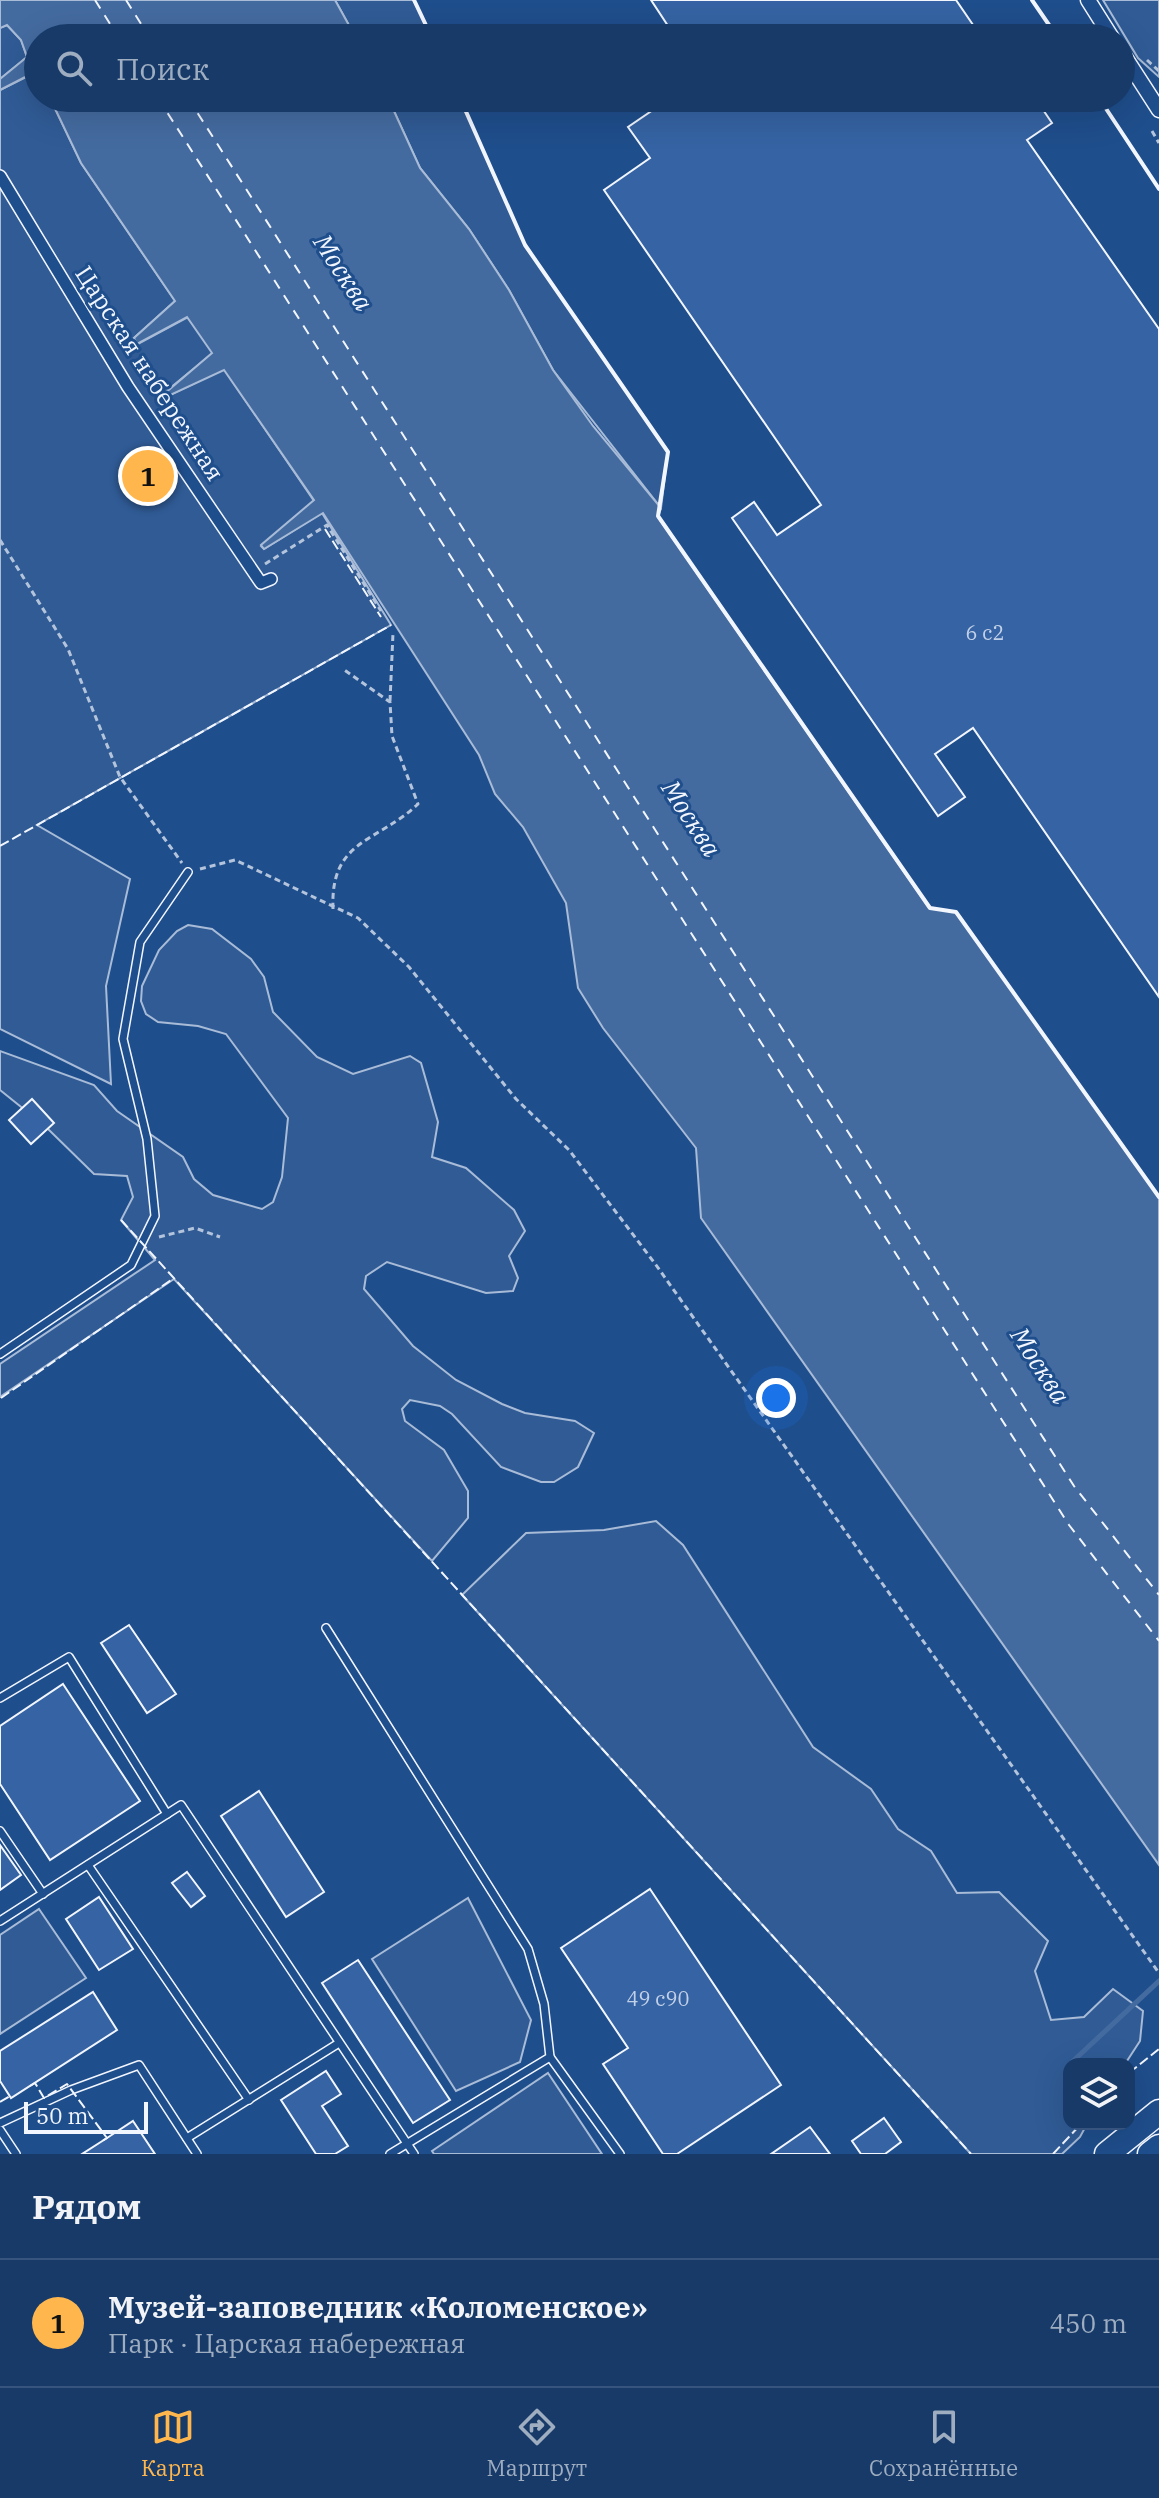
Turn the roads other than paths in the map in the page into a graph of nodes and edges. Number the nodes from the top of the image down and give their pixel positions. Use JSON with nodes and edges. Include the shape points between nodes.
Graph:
{"nodes":[{"id":1,"x":1088,"y":0,"type":"edge"},
{"id":2,"x":1103,"y":24,"type":"edge"},
{"id":3,"x":1135,"y":73,"type":"edge"},
{"id":4,"x":1159,"y":110,"type":"edge"},
{"id":5,"x":0,"y":176,"type":"edge"},
{"id":6,"x":271,"y":579,"type":"dead end"},
{"id":7,"x":188,"y":872,"type":"road end"},
{"id":8,"x":0,"y":1354,"type":"edge"},
{"id":9,"x":326,"y":1628,"type":"dead end"},
{"id":10,"x":0,"y":1698,"type":"edge"},
{"id":11,"x":167,"y":1814,"type":"junction"},
{"id":12,"x":0,"y":1831,"type":"edge"},
{"id":13,"x":88,"y":1865,"type":"junction"},
{"id":14,"x":43,"y":1894,"type":"junction"},
{"id":15,"x":0,"y":1921,"type":"edge"},
{"id":16,"x":339,"y":2043,"type":"junction"},
{"id":17,"x":550,"y":2057,"type":"junction"},
{"id":18,"x":249,"y":2100,"type":"junction"},
{"id":19,"x":1159,"y":2112,"type":"edge"},
{"id":20,"x":0,"y":2123,"type":"edge"},
{"id":21,"x":0,"y":2130,"type":"edge"},
{"id":22,"x":187,"y":2138,"type":"junction"},
{"id":23,"x":407,"y":2144,"type":"junction"},
{"id":24,"x":1159,"y":2147,"type":"edge"},
{"id":25,"x":16,"y":2154,"type":"edge"},
{"id":26,"x":197,"y":2154,"type":"edge"},
{"id":27,"x":390,"y":2154,"type":"edge"},
{"id":28,"x":414,"y":2154,"type":"edge"},
{"id":29,"x":620,"y":2154,"type":"edge"},
{"id":30,"x":1107,"y":2154,"type":"edge"},
{"id":31,"x":1150,"y":2154,"type":"edge"}],
"edges":[{"from":1,"to":2,"type":"street"},
{"from":3,"to":4,"type":"street"},
{"from":5,"to":6,"type":"street","name":"Царская набережная","via":[[128,387],[261,583]]},
{"from":7,"to":8,"type":"lane","via":[[140,942],[123,1039],[147,1139],[155,1216],[131,1265]]},
{"from":9,"to":17,"type":"lane","via":[[528,1949],[544,2004]]},
{"from":10,"to":11,"type":"lane","via":[[69,1657]]},
{"from":11,"to":13,"type":"lane"},
{"from":11,"to":16,"type":"lane","via":[[181,1805]]},
{"from":12,"to":14,"type":"lane"},
{"from":13,"to":14,"type":"lane"},
{"from":13,"to":18,"type":"lane"},
{"from":14,"to":15,"type":"lane"},
{"from":16,"to":18,"type":"lane"},
{"from":16,"to":23,"type":"lane"},
{"from":17,"to":23,"type":"lane"},
{"from":17,"to":29,"type":"lane"},
{"from":18,"to":22,"type":"lane"},
{"from":19,"to":30,"type":"main road"},
{"from":20,"to":22,"type":"lane","via":[[139,2065]]},
{"from":21,"to":25,"type":"lane"},
{"from":22,"to":26,"type":"lane"},
{"from":23,"to":27,"type":"lane"},
{"from":23,"to":28,"type":"lane"},
{"from":24,"to":31,"type":"main road"}]}
